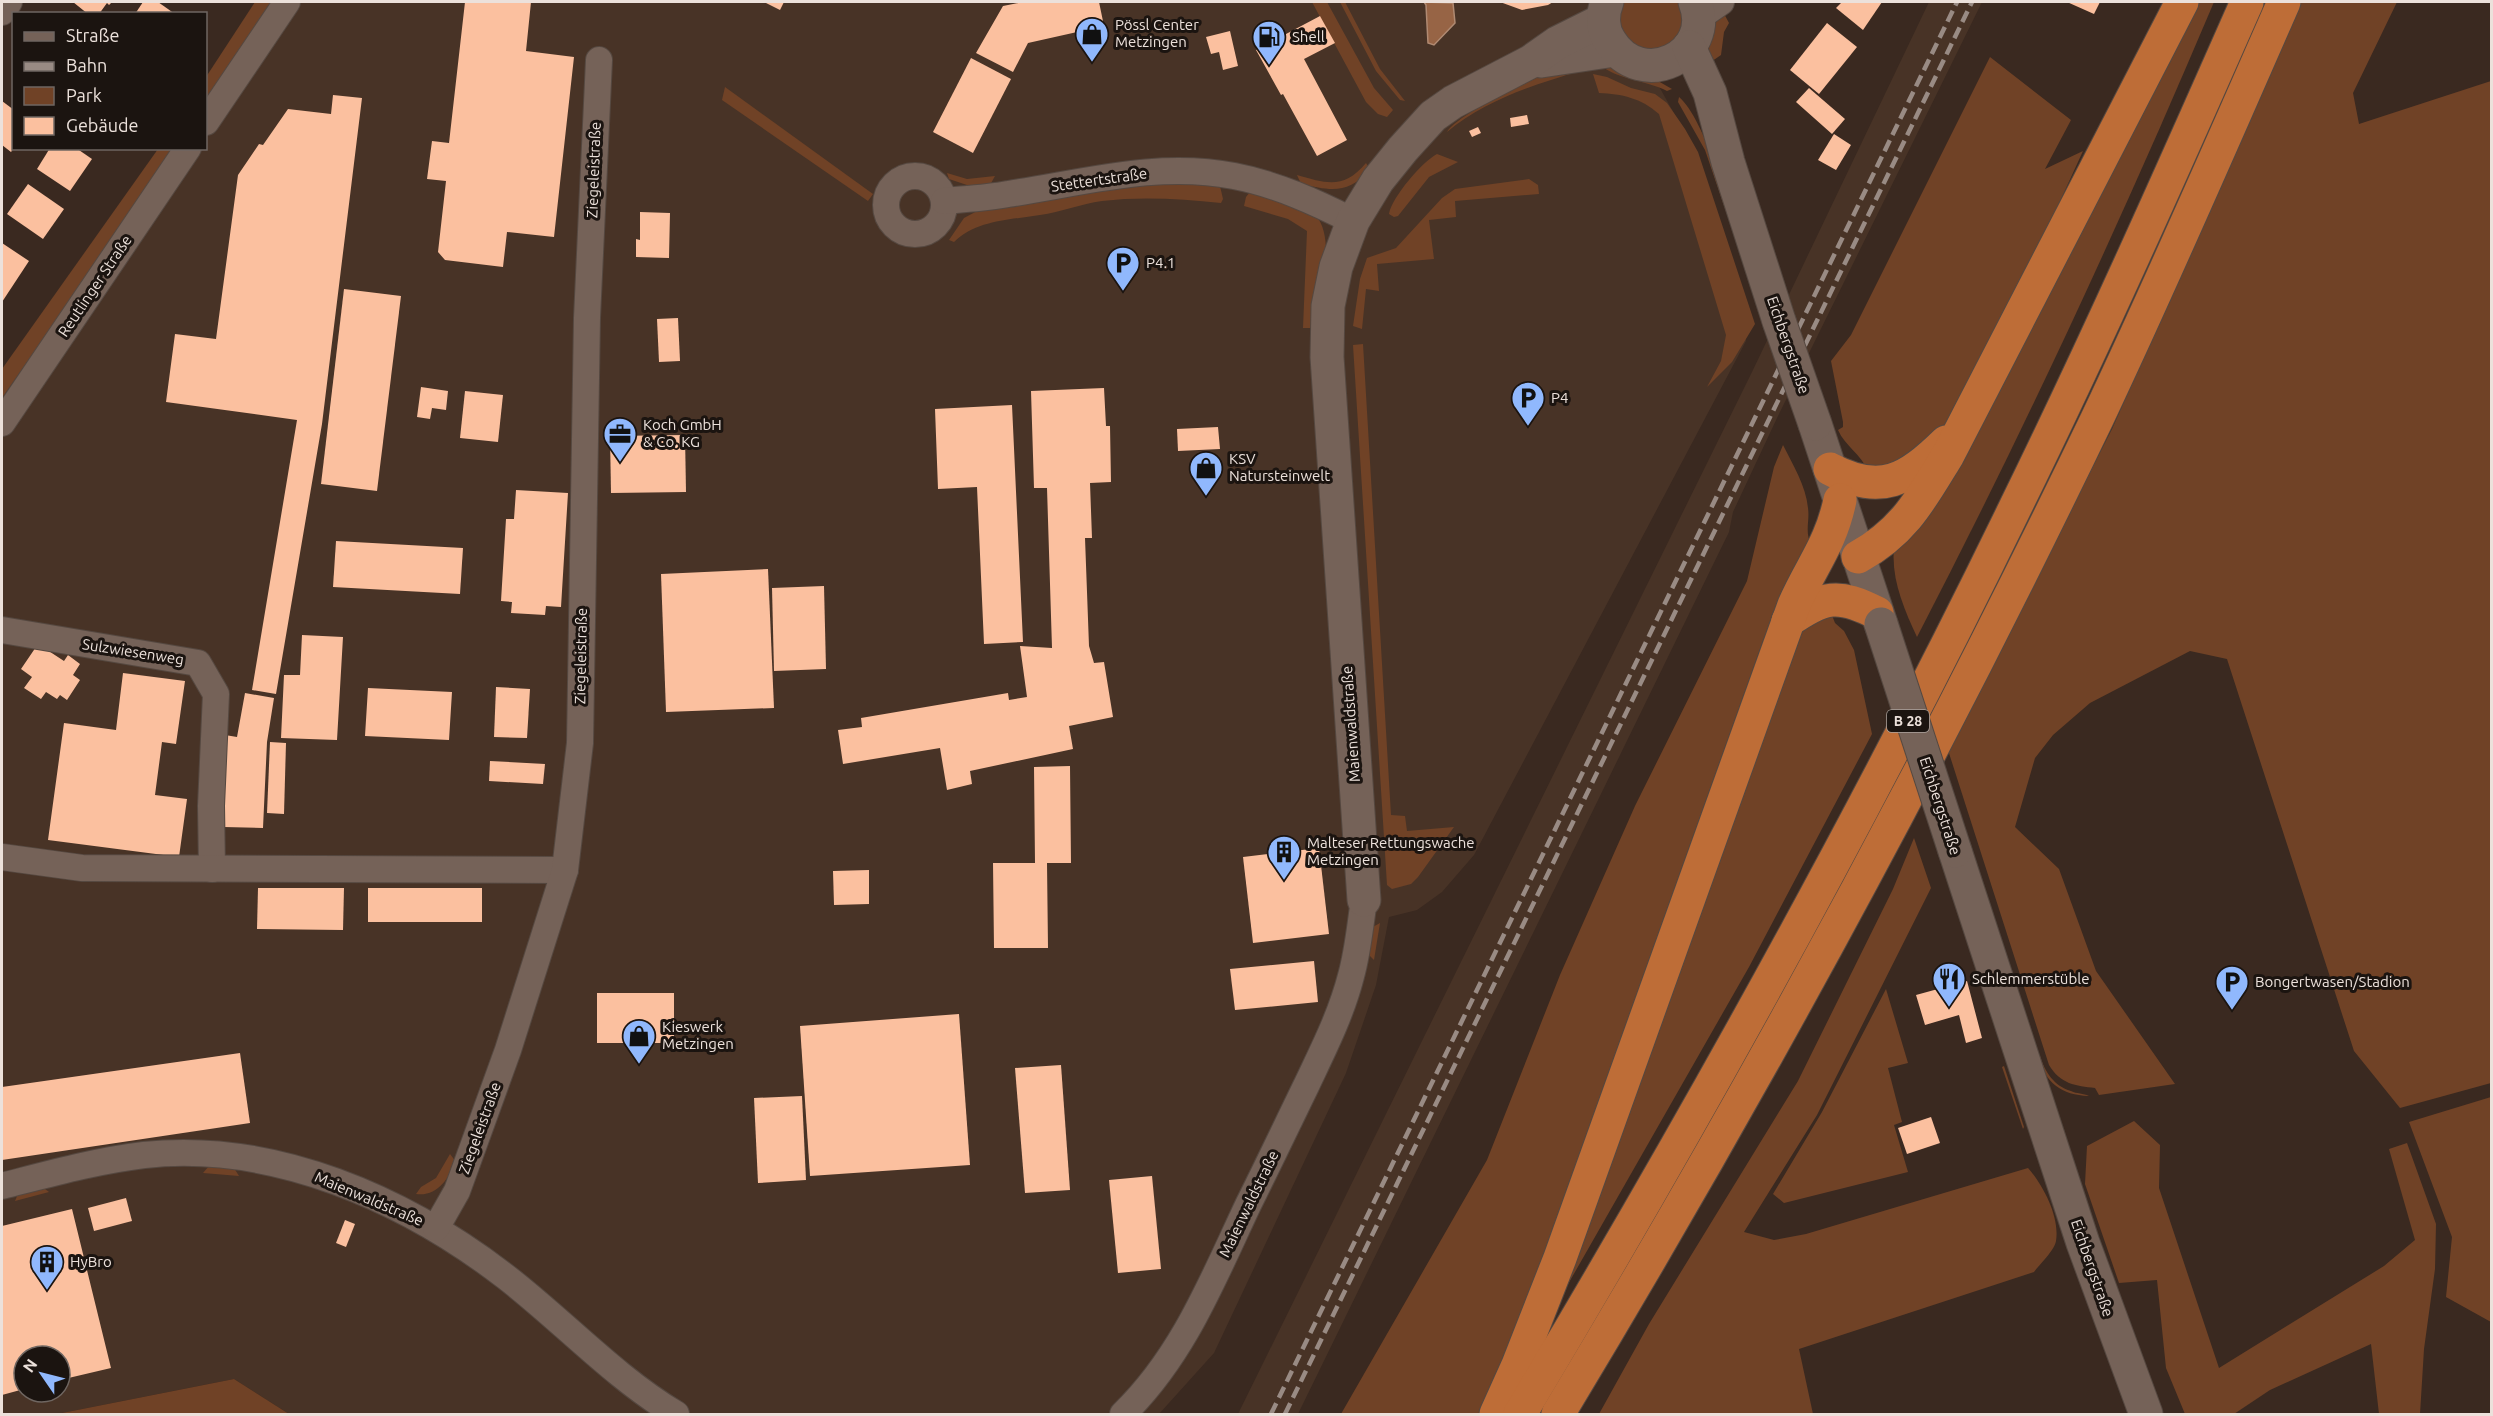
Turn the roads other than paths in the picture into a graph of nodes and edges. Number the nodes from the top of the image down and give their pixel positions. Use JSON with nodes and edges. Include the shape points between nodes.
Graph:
{"nodes":[{"id":1,"x":9,"y":2,"type":"edge"},
{"id":2,"x":287,"y":2,"type":"edge"},
{"id":3,"x":2182,"y":2,"type":"edge"},
{"id":4,"x":2247,"y":2,"type":"edge"},
{"id":5,"x":2284,"y":2,"type":"edge"},
{"id":6,"x":1605,"y":10,"type":"edge"},
{"id":7,"x":2,"y":12,"type":"edge"},
{"id":8,"x":1693,"y":27,"type":"edge"},
{"id":9,"x":1615,"y":50,"type":"junction"},
{"id":10,"x":599,"y":60,"type":"dead end"},
{"id":11,"x":1530,"y":62,"type":"junction"},
{"id":12,"x":207,"y":121,"type":"edge"},
{"id":13,"x":187,"y":150,"type":"edge"},
{"id":14,"x":944,"y":201,"type":"dead end"},
{"id":15,"x":1353,"y":221,"type":"junction"},
{"id":16,"x":1966,"y":421,"type":"junction"},
{"id":17,"x":2,"y":423,"type":"edge"},
{"id":18,"x":1830,"y":469,"type":"junction"},
{"id":19,"x":1840,"y":500,"type":"junction"},
{"id":20,"x":1858,"y":557,"type":"junction"},
{"id":21,"x":1879,"y":618,"type":"junction"},
{"id":22,"x":1788,"y":621,"type":"junction"},
{"id":23,"x":2,"y":630,"type":"edge"},
{"id":24,"x":2,"y":857,"type":"edge"},
{"id":25,"x":212,"y":869,"type":"junction"},
{"id":26,"x":565,"y":870,"type":"junction"},
{"id":27,"x":1364,"y":900,"type":"joint"},
{"id":28,"x":2,"y":1186,"type":"edge"},
{"id":29,"x":436,"y":1228,"type":"junction"},
{"id":30,"x":676,"y":1414,"type":"edge"},
{"id":31,"x":1123,"y":1414,"type":"edge"},
{"id":32,"x":1496,"y":1414,"type":"edge"},
{"id":33,"x":1520,"y":1414,"type":"edge"},
{"id":34,"x":1558,"y":1414,"type":"edge"},
{"id":35,"x":2146,"y":1414,"type":"edge"}],
"edges":[{"from":1,"to":7,"type":"street"},
{"from":2,"to":12,"type":"street"},
{"from":3,"to":16,"type":"highway"},
{"from":4,"to":33,"type":"highway","number":"B 28","via":[[2066,403],[1886,765],[1713,1080]]},
{"from":5,"to":34,"type":"highway","number":"B 28","via":[[2099,415],[1917,780],[1634,1289]]},
{"from":6,"to":9,"type":"main road","via":[[1606,36]]},
{"from":6,"to":11,"type":"main road","name":"Maienwaldstraße"},
{"from":8,"to":9,"type":"main road","name":"Eichbergstraße","via":[[1650,67],[1625,59]]},
{"from":8,"to":18,"type":"main road","name":"Eichbergstraße","bridge":true,"via":[[1684,88],[1728,162]]},
{"from":9,"to":11,"type":"main road","name":"Maienwaldstraße"},
{"from":10,"to":26,"type":"street","name":"Ziegeleistraße","via":[[587,318],[579,752]]},
{"from":11,"to":15,"type":"main road","name":"Maienwaldstraße","via":[[1433,116],[1378,180]]},
{"from":13,"to":17,"type":"street","name":"Reutlinger Straße"},
{"from":14,"to":15,"type":"street","name":"Stettertstraße","via":[[1007,195],[1128,173],[1182,172],[1234,176],[1306,197]]},
{"from":15,"to":27,"type":"main road","name":"Maienwaldstraße","via":[[1336,267],[1328,306],[1327,357]]},
{"from":16,"to":18,"type":"highway","via":[[1934,454],[1883,483],[1850,480]]},
{"from":16,"to":20,"type":"highway","via":[[1922,498],[1900,527]]},
{"from":18,"to":19,"type":"main road","name":"Eichbergstraße"},
{"from":19,"to":20,"type":"main road","name":"Eichbergstraße"},
{"from":19,"to":22,"type":"highway","via":[[1827,544]]},
{"from":20,"to":21,"type":"main road","name":"Eichbergstraße"},
{"from":21,"to":22,"type":"highway","via":[[1852,600],[1836,599],[1811,606]]},
{"from":21,"to":35,"type":"main road","name":"Eichbergstraße","bridge":true,"via":[[2083,1243]]},
{"from":22,"to":32,"type":"highway","via":[[1560,1258]]},
{"from":23,"to":25,"type":"street","name":"Sulzwiesenweg","via":[[198,663],[216,694]]},
{"from":24,"to":25,"type":"street","via":[[82,868]]},
{"from":25,"to":26,"type":"street"},
{"from":26,"to":29,"type":"street","name":"Ziegeleistraße","via":[[508,1050],[456,1191]]},
{"from":27,"to":31,"type":"street","name":"Maienwaldstraße","via":[[1351,978],[1315,1067],[1172,1357],[1146,1393]]},
{"from":28,"to":29,"type":"street","name":"Maienwaldstraße","via":[[76,1166],[145,1155],[207,1154],[256,1160],[339,1182]]},
{"from":29,"to":30,"type":"street","name":"Maienwaldstraße","via":[[505,1276]]}]}
